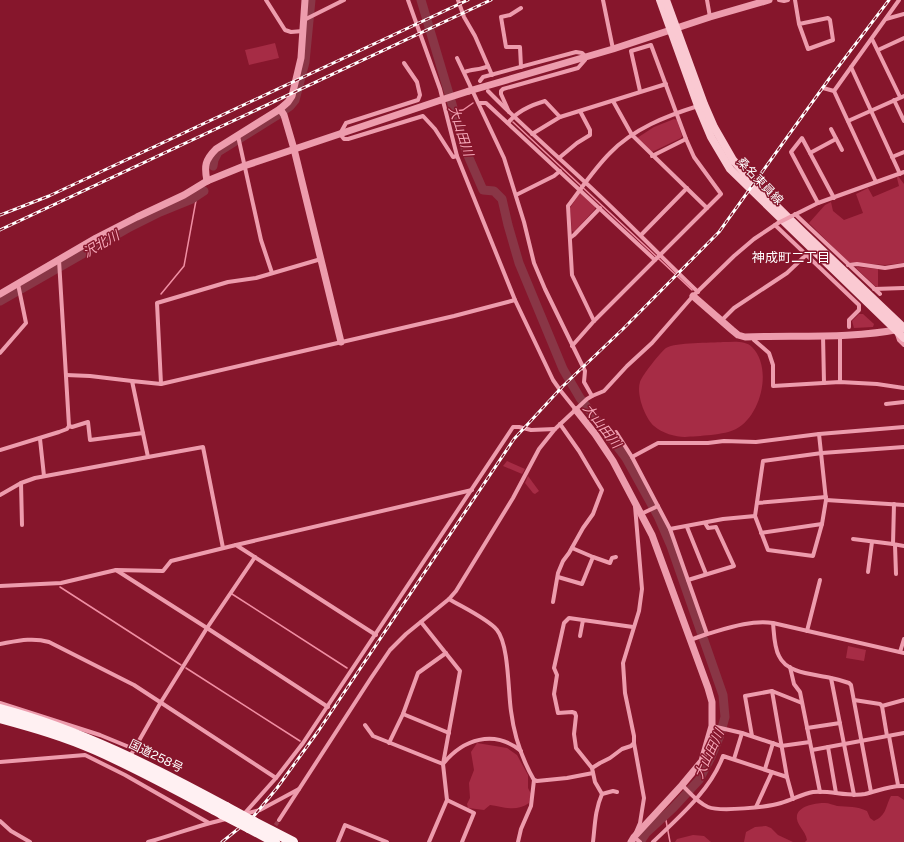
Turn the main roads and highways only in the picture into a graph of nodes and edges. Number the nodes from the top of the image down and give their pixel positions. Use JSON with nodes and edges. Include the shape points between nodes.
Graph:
{"nodes":[{"id":1,"x":660,"y":0,"type":"edge"},
{"id":2,"x":666,"y":0,"type":"edge"},
{"id":3,"x":674,"y":29,"type":"junction"},
{"id":4,"x":701,"y":105,"type":"junction"},
{"id":5,"x":904,"y":328,"type":"edge"},
{"id":6,"x":904,"y":338,"type":"edge"},
{"id":7,"x":0,"y":709,"type":"edge"},
{"id":8,"x":0,"y":718,"type":"edge"},
{"id":9,"x":224,"y":811,"type":"junction"},
{"id":10,"x":251,"y":825,"type":"junction"},
{"id":11,"x":275,"y":842,"type":"edge"},
{"id":12,"x":293,"y":842,"type":"edge"}],
"edges":[{"from":1,"to":3,"type":"main road","name":"桑名東員線"},
{"from":2,"to":3,"type":"main road","name":"桑名東員線"},
{"from":3,"to":4,"type":"main road","name":"桑名東員線"},
{"from":4,"to":5,"type":"main road","name":"桑名東員線","via":[[733,160],[758,188]]},
{"from":4,"to":6,"type":"main road","name":"桑名東員線","via":[[711,137],[730,169]]},
{"from":7,"to":9,"type":"highway","name":"国道258号","via":[[99,743],[186,786]]},
{"from":8,"to":9,"type":"highway","name":"国道258号","via":[[95,749]]},
{"from":9,"to":10,"type":"highway","name":"国道258号","bridge":true},
{"from":10,"to":11,"type":"highway","name":"国道258号"},
{"from":10,"to":12,"type":"highway","name":"国道258号"}]}
